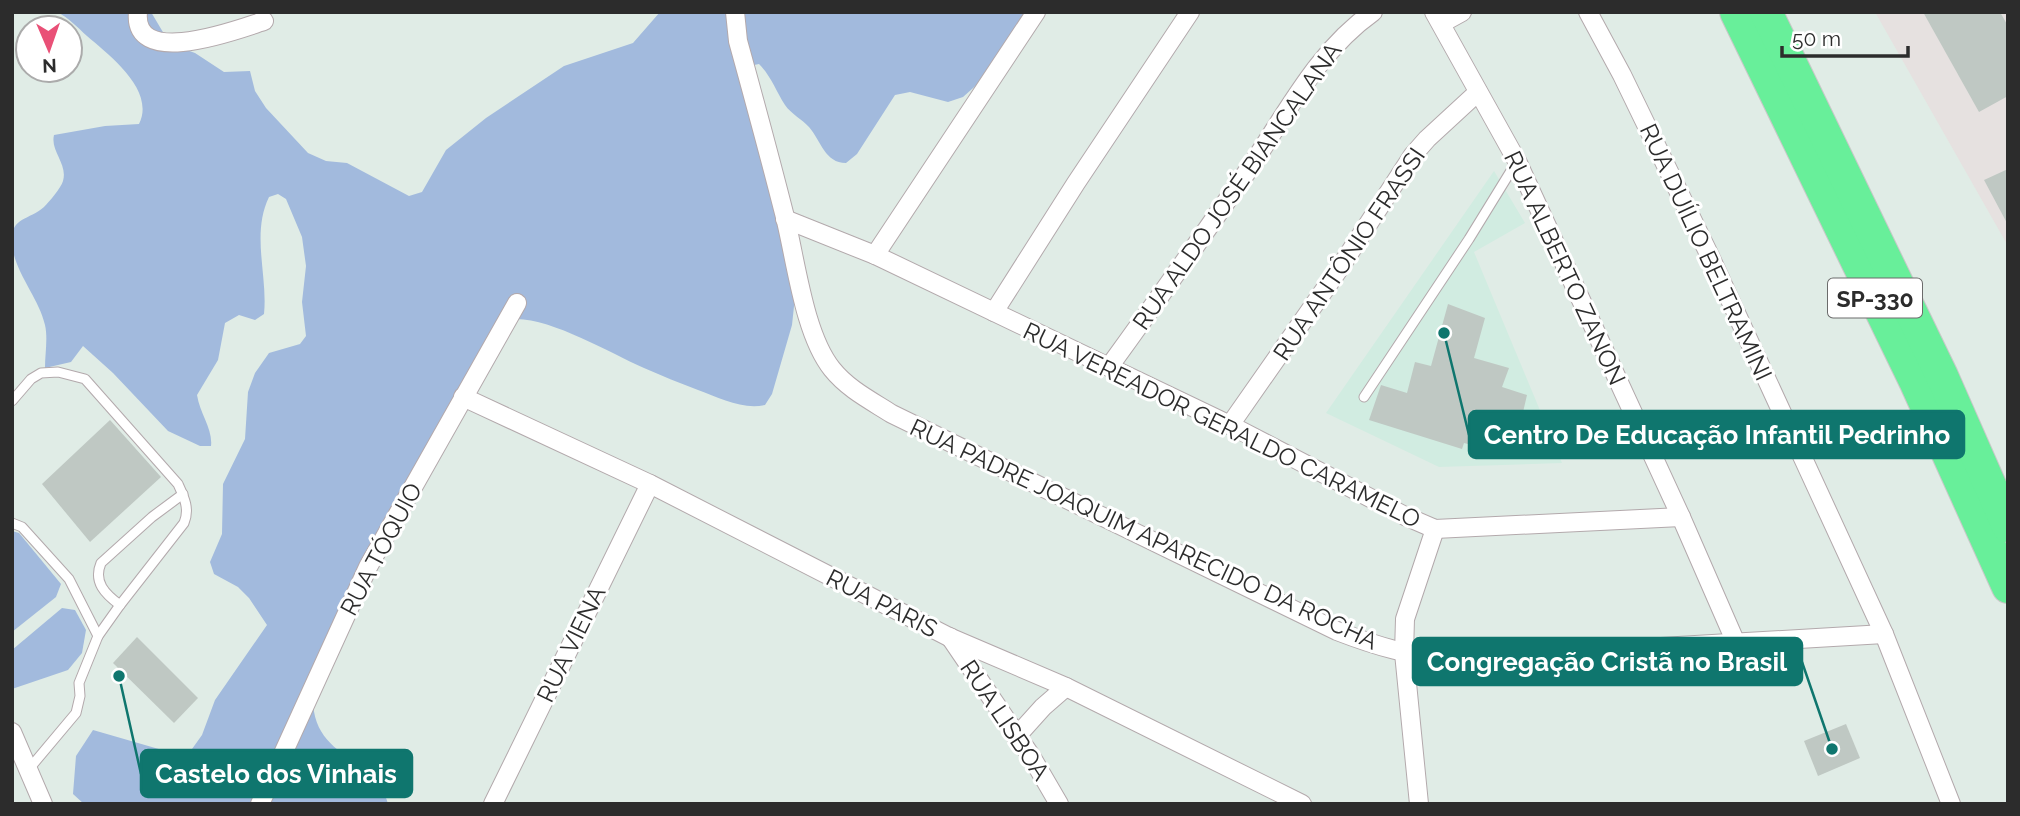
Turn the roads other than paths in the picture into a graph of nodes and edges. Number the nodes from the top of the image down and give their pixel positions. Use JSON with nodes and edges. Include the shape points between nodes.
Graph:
{"nodes":[{"id":1,"x":138,"y":12,"type":"edge"},
{"id":2,"x":735,"y":12,"type":"edge"},
{"id":3,"x":1036,"y":12,"type":"edge"},
{"id":4,"x":1190,"y":12,"type":"edge"},
{"id":5,"x":1373,"y":12,"type":"edge"},
{"id":6,"x":1462,"y":12,"type":"edge"},
{"id":7,"x":1588,"y":12,"type":"edge"},
{"id":8,"x":1736,"y":12,"type":"edge"},
{"id":9,"x":1766,"y":12,"type":"edge"},
{"id":10,"x":1438,"y":18,"type":"edge"},
{"id":11,"x":264,"y":21,"type":"dead end"},
{"id":12,"x":1478,"y":92,"type":"junction"},
{"id":13,"x":1517,"y":161,"type":"junction"},
{"id":14,"x":785,"y":219,"type":"junction"},
{"id":15,"x":875,"y":255,"type":"junction"},
{"id":16,"x":517,"y":303,"type":"dead end"},
{"id":17,"x":994,"y":313,"type":"junction"},
{"id":18,"x":1109,"y":367,"type":"junction"},
{"id":19,"x":463,"y":397,"type":"junction"},
{"id":20,"x":1364,"y":397,"type":"dead end"},
{"id":21,"x":12,"y":401,"type":"edge"},
{"id":22,"x":1230,"y":425,"type":"junction"},
{"id":23,"x":650,"y":484,"type":"junction"},
{"id":24,"x":183,"y":494,"type":"junction"},
{"id":25,"x":1681,"y":517,"type":"junction"},
{"id":26,"x":12,"y":523,"type":"edge"},
{"id":27,"x":2008,"y":526,"type":"edge"},
{"id":28,"x":1436,"y":529,"type":"junction"},
{"id":29,"x":2008,"y":587,"type":"edge"},
{"id":30,"x":120,"y":605,"type":"junction"},
{"id":31,"x":1884,"y":634,"type":"junction"},
{"id":32,"x":98,"y":636,"type":"junction"},
{"id":33,"x":949,"y":637,"type":"junction"},
{"id":34,"x":1735,"y":643,"type":"junction"},
{"id":35,"x":1404,"y":653,"type":"junction"},
{"id":36,"x":1066,"y":687,"type":"junction"},
{"id":37,"x":12,"y":732,"type":"edge"},
{"id":38,"x":1016,"y":737,"type":"junction"},
{"id":39,"x":29,"y":769,"type":"junction"},
{"id":40,"x":43,"y":804,"type":"edge"},
{"id":41,"x":260,"y":804,"type":"edge"},
{"id":42,"x":493,"y":804,"type":"edge"},
{"id":43,"x":1059,"y":804,"type":"edge"},
{"id":44,"x":1302,"y":804,"type":"edge"},
{"id":45,"x":1419,"y":804,"type":"edge"},
{"id":46,"x":1951,"y":804,"type":"edge"}],
"edges":[{"from":1,"to":11,"type":"street","via":[[144,34],[152,40],[178,43]]},
{"from":2,"to":14,"type":"street","name":"RUA PADRE JOAQUIM APARECIDO DA ROCHA","via":[[738,41]]},
{"from":3,"to":15,"type":"street"},
{"from":4,"to":17,"type":"street"},
{"from":5,"to":18,"type":"street","name":"RUA ALDO JOSÉ BIANCALANA","via":[[1318,63]]},
{"from":6,"to":10,"type":"street"},
{"from":7,"to":31,"type":"street","name":"RUA DUÍLIO BELTRAMINI","via":[[1702,240]]},
{"from":8,"to":29,"type":"highway","number":"SP-330","via":[[1915,381]]},
{"from":9,"to":27,"type":"highway","number":"SP-330","via":[[1942,376]]},
{"from":10,"to":12,"type":"street","name":"RUA ALBERTO ZANON"},
{"from":12,"to":13,"type":"street","name":"RUA ALBERTO ZANON"},
{"from":12,"to":22,"type":"street","name":"RUA ANTÔNIO FRASSI","via":[[1413,155]]},
{"from":13,"to":20,"type":"lane"},
{"from":13,"to":25,"type":"street","name":"RUA ALBERTO ZANON"},
{"from":14,"to":15,"type":"street","name":"RUA VEREADOR GERALDO CARAMELO"},
{"from":14,"to":35,"type":"street","name":"RUA PADRE JOAQUIM APARECIDO DA ROCHA","via":[[818,346],[852,389],[892,414],[1336,631]]},
{"from":15,"to":17,"type":"street","name":"RUA VEREADOR GERALDO CARAMELO"},
{"from":16,"to":19,"type":"street","name":"RUA TÓQUIO"},
{"from":17,"to":18,"type":"street","name":"RUA VEREADOR GERALDO CARAMELO"},
{"from":18,"to":22,"type":"street","name":"RUA VEREADOR GERALDO CARAMELO"},
{"from":19,"to":23,"type":"street","name":"RUA PARIS"},
{"from":19,"to":41,"type":"street","name":"RUA TÓQUIO","via":[[368,567]]},
{"from":21,"to":24,"type":"lane","via":[[41,373],[86,379]]},
{"from":22,"to":28,"type":"street","name":"RUA VEREADOR GERALDO CARAMELO"},
{"from":23,"to":33,"type":"street","name":"RUA PARIS"},
{"from":23,"to":42,"type":"street","name":"RUA VIENA"},
{"from":24,"to":30,"type":"lane","via":[[188,514],[184,523]]},
{"from":24,"to":30,"type":"lane","via":[[102,563],[97,572],[101,587]]},
{"from":25,"to":28,"type":"street","name":"RUA VEREADOR GERALDO CARAMELO"},
{"from":25,"to":34,"type":"street","name":"RUA ALBERTO ZANON"},
{"from":26,"to":32,"type":"lane","via":[[22,527],[69,579]]},
{"from":28,"to":35,"type":"street","via":[[1405,619]]},
{"from":30,"to":32,"type":"lane"},
{"from":31,"to":34,"type":"street","name":"RUA PADRE JOAQUIM APARECIDO DA ROCHA"},
{"from":31,"to":46,"type":"street","name":"RUA DUÍLIO BELTRAMINI"},
{"from":32,"to":39,"type":"lane","via":[[79,683],[76,713]]},
{"from":33,"to":36,"type":"street","name":"RUA PARIS"},
{"from":33,"to":38,"type":"street","name":"RUA LISBOA"},
{"from":34,"to":35,"type":"street","name":"RUA PADRE JOAQUIM APARECIDO DA ROCHA","via":[[1455,659]]},
{"from":35,"to":45,"type":"street"},
{"from":36,"to":38,"type":"street"},
{"from":36,"to":44,"type":"street","name":"RUA PARIS"},
{"from":37,"to":39,"type":"street"},
{"from":38,"to":43,"type":"street","name":"RUA LISBOA"},
{"from":39,"to":40,"type":"street"}]}
